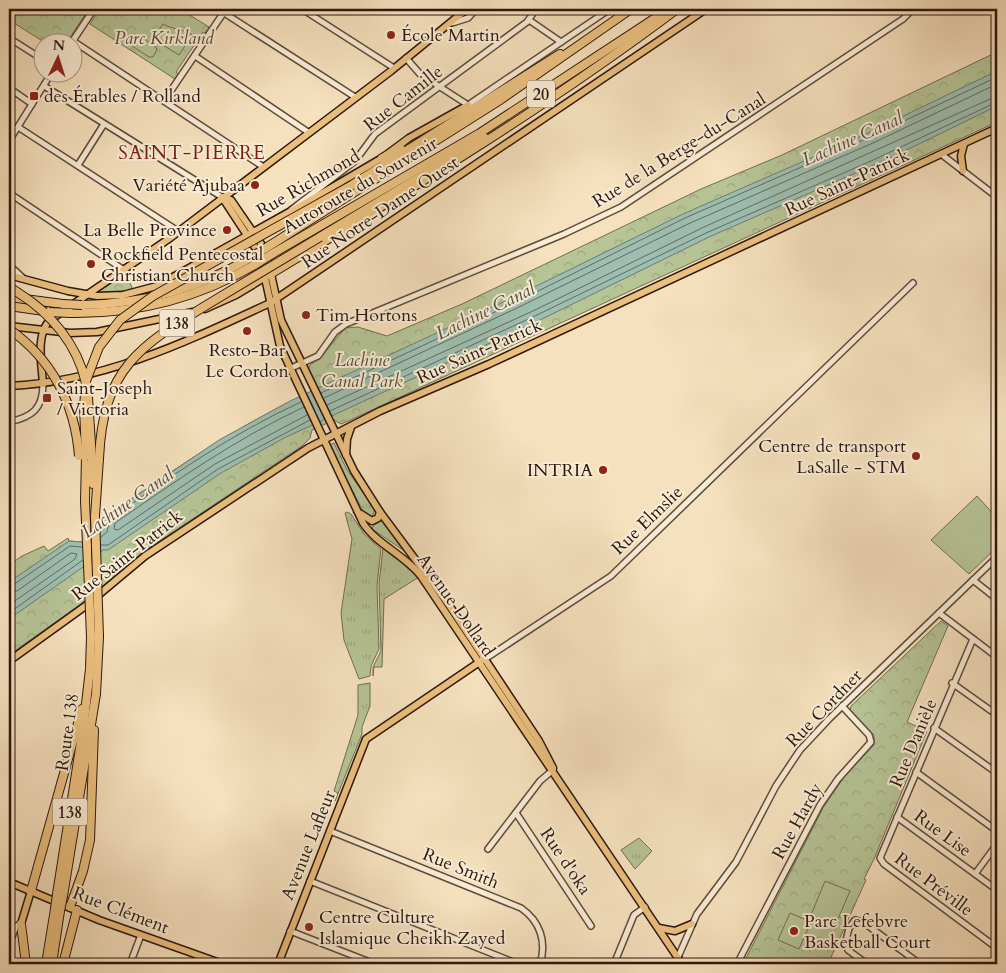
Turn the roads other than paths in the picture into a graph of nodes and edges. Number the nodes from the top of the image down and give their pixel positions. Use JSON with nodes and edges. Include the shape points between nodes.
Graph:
{"nodes":[{"id":1,"x":94,"y":9,"type":"edge"},
{"id":2,"x":302,"y":9,"type":"edge"},
{"id":3,"x":467,"y":9,"type":"edge"},
{"id":4,"x":476,"y":9,"type":"edge"},
{"id":5,"x":536,"y":9,"type":"edge"},
{"id":6,"x":610,"y":9,"type":"edge"},
{"id":7,"x":631,"y":9,"type":"edge"},
{"id":8,"x":670,"y":9,"type":"edge"},
{"id":9,"x":677,"y":9,"type":"edge"},
{"id":10,"x":706,"y":9,"type":"edge"},
{"id":11,"x":913,"y":9,"type":"edge"},
{"id":12,"x":223,"y":10,"type":"edge"},
{"id":13,"x":529,"y":20,"type":"junction"},
{"id":14,"x":451,"y":23,"type":"junction"},
{"id":15,"x":608,"y":24,"type":"junction"},
{"id":16,"x":79,"y":32,"type":"edge"},
{"id":17,"x":9,"y":38,"type":"edge"},
{"id":18,"x":561,"y":42,"type":"junction"},
{"id":19,"x":82,"y":48,"type":"edge"},
{"id":20,"x":32,"y":53,"type":"edge"},
{"id":21,"x":194,"y":56,"type":"junction"},
{"id":22,"x":406,"y":58,"type":"junction"},
{"id":23,"x":394,"y":68,"type":"junction"},
{"id":24,"x":46,"y":82,"type":"edge"},
{"id":25,"x":44,"y":86,"type":"junction"},
{"id":26,"x":439,"y":86,"type":"junction"},
{"id":27,"x":9,"y":88,"type":"edge"},
{"id":28,"x":355,"y":97,"type":"junction"},
{"id":29,"x":164,"y":101,"type":"junction"},
{"id":30,"x":32,"y":104,"type":"junction"},
{"id":31,"x":468,"y":106,"type":"junction"},
{"id":32,"x":533,"y":110,"type":"junction"},
{"id":33,"x":104,"y":124,"type":"junction"},
{"id":34,"x":18,"y":127,"type":"junction"},
{"id":35,"x":997,"y":128,"type":"edge"},
{"id":36,"x":436,"y":131,"type":"junction"},
{"id":37,"x":308,"y":132,"type":"junction"},
{"id":38,"x":9,"y":141,"type":"edge"},
{"id":39,"x":964,"y":144,"type":"junction"},
{"id":40,"x":941,"y":154,"type":"junction"},
{"id":41,"x":382,"y":158,"type":"junction"},
{"id":42,"x":78,"y":165,"type":"junction"},
{"id":43,"x":262,"y":166,"type":"junction"},
{"id":44,"x":963,"y":171,"type":"junction"},
{"id":45,"x":9,"y":193,"type":"edge"},
{"id":46,"x":997,"y":197,"type":"edge"},
{"id":47,"x":222,"y":198,"type":"junction"},
{"id":48,"x":288,"y":212,"type":"junction"},
{"id":49,"x":178,"y":231,"type":"junction"},
{"id":50,"x":251,"y":233,"type":"junction"},
{"id":51,"x":270,"y":250,"type":"junction"},
{"id":52,"x":255,"y":260,"type":"junction"},
{"id":53,"x":9,"y":265,"type":"edge"},
{"id":54,"x":124,"y":270,"type":"junction"},
{"id":55,"x":9,"y":275,"type":"edge"},
{"id":56,"x":269,"y":275,"type":"junction"},
{"id":57,"x":23,"y":278,"type":"junction"},
{"id":58,"x":913,"y":283,"type":"dead end"},
{"id":59,"x":9,"y":287,"type":"edge"},
{"id":60,"x":86,"y":295,"type":"junction"},
{"id":61,"x":9,"y":298,"type":"edge"},
{"id":62,"x":273,"y":301,"type":"junction"},
{"id":63,"x":9,"y":306,"type":"edge"},
{"id":64,"x":9,"y":327,"type":"edge"},
{"id":65,"x":44,"y":330,"type":"junction"},
{"id":66,"x":302,"y":364,"type":"junction"},
{"id":67,"x":289,"y":369,"type":"junction"},
{"id":68,"x":43,"y":384,"type":"junction"},
{"id":69,"x":9,"y":386,"type":"edge"},
{"id":70,"x":9,"y":422,"type":"edge"},
{"id":71,"x":330,"y":424,"type":"junction"},
{"id":72,"x":350,"y":427,"type":"junction"},
{"id":73,"x":317,"y":430,"type":"junction"},
{"id":74,"x":335,"y":434,"type":"junction"},
{"id":75,"x":323,"y":441,"type":"junction"},
{"id":76,"x":308,"y":448,"type":"junction"},
{"id":77,"x":346,"y":457,"type":"junction"},
{"id":78,"x":85,"y":501,"type":"junction"},
{"id":79,"x":356,"y":509,"type":"junction"},
{"id":80,"x":380,"y":512,"type":"junction"},
{"id":81,"x":95,"y":516,"type":"junction"},
{"id":82,"x":997,"y":557,"type":"edge"},
{"id":83,"x":973,"y":580,"type":"junction"},
{"id":84,"x":997,"y":599,"type":"edge"},
{"id":85,"x":939,"y":613,"type":"junction"},
{"id":86,"x":95,"y":637,"type":"junction"},
{"id":87,"x":973,"y":639,"type":"junction"},
{"id":88,"x":997,"y":657,"type":"edge"},
{"id":89,"x":9,"y":661,"type":"edge"},
{"id":90,"x":482,"y":661,"type":"junction"},
{"id":91,"x":952,"y":683,"type":"junction"},
{"id":92,"x":88,"y":691,"type":"junction"},
{"id":93,"x":96,"y":694,"type":"junction"},
{"id":94,"x":842,"y":706,"type":"junction"},
{"id":95,"x":997,"y":715,"type":"edge"},
{"id":96,"x":934,"y":728,"type":"junction"},
{"id":97,"x":367,"y":737,"type":"joint"},
{"id":98,"x":553,"y":770,"type":"junction"},
{"id":99,"x":916,"y":772,"type":"junction"},
{"id":100,"x":997,"y":773,"type":"edge"},
{"id":101,"x":516,"y":813,"type":"junction"},
{"id":102,"x":897,"y":817,"type":"junction"},
{"id":103,"x":330,"y":831,"type":"junction"},
{"id":104,"x":997,"y":831,"type":"edge"},
{"id":105,"x":997,"y":844,"type":"edge"},
{"id":106,"x":488,"y":849,"type":"dead end"},
{"id":107,"x":880,"y":858,"type":"joint"},
{"id":108,"x":975,"y":874,"type":"junction"},
{"id":109,"x":310,"y":881,"type":"junction"},
{"id":110,"x":9,"y":882,"type":"edge"},
{"id":111,"x":997,"y":890,"type":"edge"},
{"id":112,"x":31,"y":891,"type":"junction"},
{"id":113,"x":60,"y":895,"type":"junction"},
{"id":114,"x":645,"y":907,"type":"junction"},
{"id":115,"x":73,"y":909,"type":"junction"},
{"id":116,"x":58,"y":910,"type":"junction"},
{"id":117,"x":22,"y":924,"type":"junction"},
{"id":118,"x":692,"y":924,"type":"junction"},
{"id":119,"x":590,"y":926,"type":"dead end"},
{"id":120,"x":659,"y":928,"type":"junction"},
{"id":121,"x":290,"y":931,"type":"junction"},
{"id":122,"x":142,"y":935,"type":"junction"},
{"id":123,"x":9,"y":945,"type":"edge"},
{"id":124,"x":997,"y":948,"type":"edge"},
{"id":125,"x":677,"y":961,"type":"edge"},
{"id":126,"x":277,"y":963,"type":"edge"},
{"id":127,"x":26,"y":964,"type":"edge"},
{"id":128,"x":46,"y":964,"type":"edge"},
{"id":129,"x":52,"y":964,"type":"edge"},
{"id":130,"x":63,"y":964,"type":"edge"},
{"id":131,"x":130,"y":964,"type":"edge"},
{"id":132,"x":223,"y":964,"type":"edge"},
{"id":133,"x":375,"y":964,"type":"edge"},
{"id":134,"x":518,"y":964,"type":"edge"},
{"id":135,"x":540,"y":964,"type":"edge"},
{"id":136,"x":614,"y":964,"type":"edge"},
{"id":137,"x":682,"y":964,"type":"edge"},
{"id":138,"x":738,"y":964,"type":"edge"},
{"id":139,"x":867,"y":964,"type":"edge"},
{"id":140,"x":920,"y":964,"type":"edge"}],
"edges":[{"from":1,"to":16,"type":"street"},
{"from":2,"to":23,"type":"street"},
{"from":3,"to":14,"type":"main road"},
{"from":4,"to":14,"type":"street","via":[[468,18]]},
{"from":5,"to":13,"type":"street","name":"Rue Camille"},
{"from":6,"to":18,"type":"street"},
{"from":7,"to":15,"type":"highway","name":"Autoroute du Souvenir","number":"20"},
{"from":8,"to":51,"type":"highway","name":"Autoroute du Souvenir","number":"20","via":[[480,133]]},
{"from":9,"to":32,"type":"highway","number":"138"},
{"from":10,"to":62,"type":"main road","name":"Rue Notre-Dame Ouest"},
{"from":11,"to":66,"type":"street","name":"Rue de la Berge-du-Canal","via":[[779,104],[634,200],[570,232],[346,324],[335,332],[318,356]]},
{"from":12,"to":21,"type":"street"},
{"from":12,"to":28,"type":"street"},
{"from":13,"to":18,"type":"street"},
{"from":13,"to":26,"type":"street","name":"Rue Camille"},
{"from":14,"to":22,"type":"main road"},
{"from":15,"to":36,"type":"highway","number":"138"},
{"from":15,"to":51,"type":"highway","name":"Autoroute du Souvenir","number":"20","via":[[500,100]]},
{"from":17,"to":20,"type":"street"},
{"from":18,"to":31,"type":"street"},
{"from":19,"to":29,"type":"street"},
{"from":21,"to":29,"type":"street"},
{"from":21,"to":37,"type":"street"},
{"from":22,"to":23,"type":"main road"},
{"from":22,"to":26,"type":"street","via":[[418,72]]},
{"from":23,"to":28,"type":"main road"},
{"from":24,"to":25,"type":"street"},
{"from":25,"to":30,"type":"street"},
{"from":25,"to":33,"type":"street"},
{"from":26,"to":31,"type":"street"},
{"from":26,"to":48,"type":"street","name":"Rue Camille","via":[[374,135],[355,160]]},
{"from":27,"to":30,"type":"street"},
{"from":28,"to":37,"type":"main road"},
{"from":29,"to":43,"type":"street"},
{"from":30,"to":34,"type":"street"},
{"from":31,"to":41,"type":"main road","name":"Rue Richmond","via":[[404,141]]},
{"from":32,"to":56,"type":"highway","via":[[479,147]]},
{"from":32,"to":81,"type":"highway","number":"138","bridge":true,"via":[[145,345],[112,388],[104,412]]},
{"from":33,"to":42,"type":"street"},
{"from":33,"to":47,"type":"street"},
{"from":34,"to":38,"type":"street"},
{"from":34,"to":42,"type":"street"},
{"from":35,"to":39,"type":"main road","name":"Rue Saint-Patrick"},
{"from":36,"to":41,"type":"highway"},
{"from":36,"to":78,"type":"highway","number":"138","bridge":true,"via":[[352,184],[148,300],[116,324],[96,353],[85,387]]},
{"from":37,"to":43,"type":"main road"},
{"from":39,"to":40,"type":"main road","name":"Rue Saint-Patrick"},
{"from":39,"to":44,"type":"main road","via":[[960,156]]},
{"from":40,"to":44,"type":"street"},
{"from":40,"to":72,"type":"main road","name":"Rue Saint-Patrick"},
{"from":41,"to":48,"type":"main road","name":"Rue Richmond"},
{"from":42,"to":49,"type":"street"},
{"from":43,"to":47,"type":"main road"},
{"from":44,"to":46,"type":"street"},
{"from":45,"to":54,"type":"street"},
{"from":47,"to":49,"type":"main road"},
{"from":47,"to":50,"type":"main road"},
{"from":48,"to":50,"type":"main road","name":"Rue Richmond"},
{"from":49,"to":54,"type":"main road"},
{"from":50,"to":56,"type":"main road","via":[[266,251]]},
{"from":50,"to":60,"type":"main road","name":"Rue Richmond","via":[[157,286],[123,295]]},
{"from":51,"to":52,"type":"highway","name":"Autoroute du Souvenir","number":"20","bridge":true},
{"from":52,"to":61,"type":"highway","name":"Autoroute du Souvenir","number":"20","bridge":true,"via":[[157,296],[120,303],[82,305]]},
{"from":52,"to":63,"type":"highway","name":"Autoroute du Souvenir","number":"20","bridge":true,"via":[[211,287],[166,302],[113,312],[49,312]]},
{"from":53,"to":57,"type":"street"},
{"from":54,"to":60,"type":"main road"},
{"from":55,"to":57,"type":"main road","name":"Rue Richmond"},
{"from":56,"to":62,"type":"main road"},
{"from":56,"to":65,"type":"main road","via":[[230,298],[194,312],[96,332]]},
{"from":57,"to":60,"type":"main road","name":"Rue Richmond"},
{"from":58,"to":90,"type":"street","name":"Rue Elmslie","via":[[611,576]]},
{"from":59,"to":81,"type":"highway","bridge":true,"via":[[35,303],[54,322],[80,365],[89,404]]},
{"from":60,"to":65,"type":"main road","via":[[50,320]]},
{"from":62,"to":66,"type":"main road","name":"Avenue Dollard"},
{"from":62,"to":67,"type":"main road","name":"Avenue Dollard","via":[[276,335]]},
{"from":62,"to":68,"type":"main road","name":"Rue Notre-Dame Ouest","via":[[162,352],[92,374]]},
{"from":64,"to":65,"type":"main road"},
{"from":64,"to":78,"type":"highway","bridge":true,"via":[[43,360],[66,398],[77,431]]},
{"from":65,"to":68,"type":"main road","via":[[41,343]]},
{"from":66,"to":67,"type":"street","name":"Rue de la Berge-du-Canal"},
{"from":66,"to":71,"type":"main road","name":"Avenue Dollard"},
{"from":67,"to":73,"type":"main road","name":"Avenue Dollard"},
{"from":68,"to":69,"type":"main road","name":"Rue Notre-Dame Ouest"},
{"from":68,"to":70,"type":"street","via":[[41,402],[35,412]]},
{"from":71,"to":72,"type":"main road"},
{"from":71,"to":74,"type":"main road","name":"Avenue Dollard"},
{"from":72,"to":74,"type":"main road","name":"Rue Saint-Patrick"},
{"from":72,"to":77,"type":"main road"},
{"from":73,"to":75,"type":"main road","name":"Avenue Dollard"},
{"from":73,"to":76,"type":"main road"},
{"from":74,"to":75,"type":"main road","name":"Rue Saint-Patrick"},
{"from":74,"to":77,"type":"main road","name":"Avenue Dollard"},
{"from":75,"to":76,"type":"main road","name":"Rue Saint-Patrick"},
{"from":75,"to":79,"type":"main road","name":"Avenue Dollard"},
{"from":76,"to":89,"type":"main road","name":"Rue Saint-Patrick","via":[[158,547],[84,607]]},
{"from":77,"to":80,"type":"main road","name":"Avenue Dollard"},
{"from":78,"to":86,"type":"highway","name":"Route 138","number":"138","bridge":true},
{"from":79,"to":80,"type":"main road","via":[[370,521],[377,520]]},
{"from":79,"to":90,"type":"main road","name":"Avenue Dollard","via":[[370,532],[406,558],[418,572]]},
{"from":80,"to":90,"type":"main road","name":"Avenue Dollard","via":[[435,585]]},
{"from":81,"to":86,"type":"highway","name":"Route 138","number":"138","bridge":true},
{"from":82,"to":83,"type":"street","name":"Rue Cordner"},
{"from":83,"to":84,"type":"street"},
{"from":83,"to":85,"type":"street","name":"Rue Cordner"},
{"from":85,"to":87,"type":"street"},
{"from":85,"to":94,"type":"street","name":"Rue Cordner"},
{"from":86,"to":92,"type":"highway","name":"Route 138","number":"138"},
{"from":86,"to":93,"type":"highway","name":"Route 138","number":"138"},
{"from":87,"to":88,"type":"street"},
{"from":87,"to":91,"type":"street","name":"Rue Danièle"},
{"from":90,"to":97,"type":"main road","name":"Rue Elmslie"},
{"from":90,"to":98,"type":"main road","name":"Avenue Dollard","via":[[539,741]]},
{"from":91,"to":95,"type":"street"},
{"from":91,"to":96,"type":"street","name":"Rue Danièle"},
{"from":92,"to":112,"type":"highway"},
{"from":92,"to":113,"type":"highway","name":"Route 138","number":"138"},
{"from":93,"to":113,"type":"highway","name":"Route 138","number":"138"},
{"from":93,"to":115,"type":"highway","via":[[90,840]]},
{"from":94,"to":118,"type":"street","name":"Rue Cordner","via":[[813,734],[790,764],[736,862]]},
{"from":94,"to":138,"type":"street","name":"Rue Hardy","via":[[869,735],[871,742],[823,800]]},
{"from":96,"to":99,"type":"street","name":"Rue Danièle"},
{"from":96,"to":100,"type":"street"},
{"from":97,"to":103,"type":"main road","name":"Avenue Lafleur"},
{"from":98,"to":101,"type":"street","via":[[540,781]]},
{"from":98,"to":114,"type":"main road","name":"Avenue Dollard"},
{"from":99,"to":102,"type":"street","name":"Rue Danièle"},
{"from":99,"to":104,"type":"street"},
{"from":101,"to":106,"type":"street"},
{"from":101,"to":119,"type":"street","name":"Rue d'oka"},
{"from":102,"to":107,"type":"street","name":"Rue Danièle"},
{"from":102,"to":108,"type":"street","name":"Rue Lise"},
{"from":103,"to":109,"type":"main road","name":"Avenue Lafleur"},
{"from":103,"to":135,"type":"street","name":"Rue Smith","via":[[523,910],[533,918],[541,932],[543,951]]},
{"from":105,"to":108,"type":"street"},
{"from":107,"to":124,"type":"street","name":"Rue Préville"},
{"from":108,"to":111,"type":"street","name":"Rue Lise"},
{"from":109,"to":121,"type":"main road","name":"Avenue Lafleur"},
{"from":109,"to":134,"type":"street"},
{"from":110,"to":112,"type":"main road","name":"Rue Clément"},
{"from":112,"to":115,"type":"main road","name":"Rue Clément"},
{"from":112,"to":117,"type":"main road"},
{"from":113,"to":116,"type":"highway","name":"Route 138","number":"138","bridge":true},
{"from":114,"to":120,"type":"main road","name":"Avenue Dollard"},
{"from":114,"to":136,"type":"street","via":[[634,916]]},
{"from":115,"to":122,"type":"main road","name":"Rue Clément"},
{"from":115,"to":130,"type":"highway"},
{"from":116,"to":128,"type":"highway","name":"Route 138","number":"138"},
{"from":116,"to":129,"type":"highway","name":"Route 138","number":"138"},
{"from":117,"to":123,"type":"street","via":[[15,928]]},
{"from":117,"to":127,"type":"highway"},
{"from":118,"to":120,"type":"main road","via":[[675,931]]},
{"from":118,"to":125,"type":"street","name":"Rue Cordner"},
{"from":120,"to":125,"type":"main road","name":"Avenue Dollard"},
{"from":121,"to":126,"type":"main road","name":"Avenue Lafleur"},
{"from":121,"to":133,"type":"street"},
{"from":122,"to":131,"type":"street"},
{"from":122,"to":132,"type":"main road","name":"Rue Clément"},
{"from":125,"to":137,"type":"main road","name":"Avenue Dollard"},
{"from":139,"to":140,"type":"street","via":[[846,948],[845,939],[854,921],[861,921]]}]}
